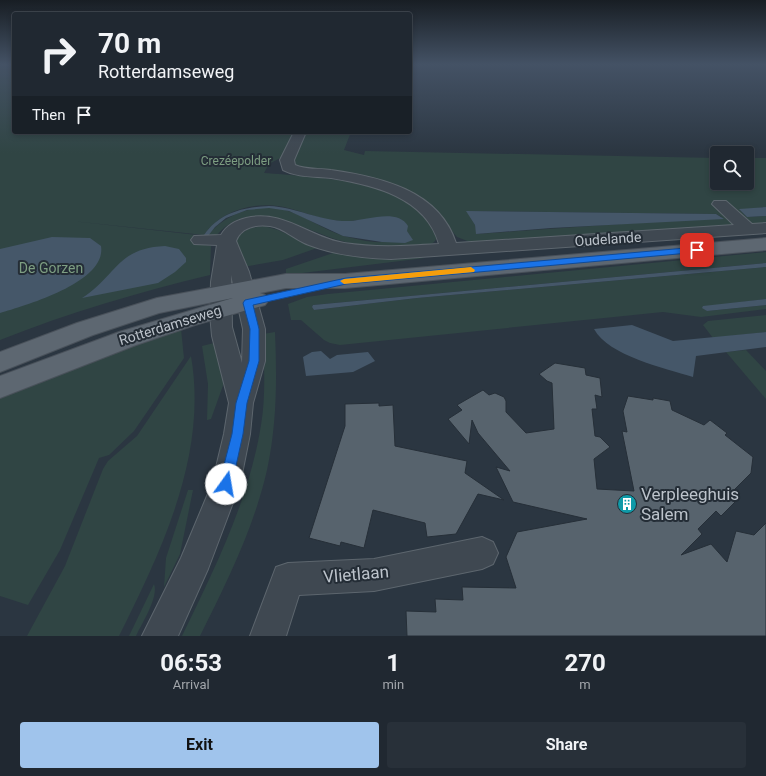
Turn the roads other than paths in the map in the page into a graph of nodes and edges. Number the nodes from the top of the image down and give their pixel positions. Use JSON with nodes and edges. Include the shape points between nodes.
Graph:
{"nodes":[{"id":1,"x":299,"y":134,"type":"edge"},
{"id":2,"x":720,"y":204,"type":"dead end"},
{"id":3,"x":766,"y":228,"type":"edge"},
{"id":4,"x":748,"y":229,"type":"junction"},
{"id":5,"x":200,"y":240,"type":"dead end"},
{"id":6,"x":227,"y":240,"type":"junction"},
{"id":7,"x":766,"y":244,"type":"edge"},
{"id":8,"x":449,"y":250,"type":"junction"},
{"id":9,"x":246,"y":296,"type":"junction"},
{"id":10,"x":222,"y":301,"type":"junction"},
{"id":11,"x":0,"y":362,"type":"edge"},
{"id":12,"x":0,"y":387,"type":"edge"},
{"id":13,"x":242,"y":403,"type":"junction"},
{"id":14,"x":482,"y":553,"type":"dead end"},
{"id":15,"x":160,"y":636,"type":"edge"},
{"id":16,"x":268,"y":636,"type":"edge"}],
"edges":[{"from":1,"to":8,"type":"street","via":[[287,160],[288,167],[297,171],[351,177],[404,195],[435,217],[443,230]]},
{"from":2,"to":4,"type":"street"},
{"from":3,"to":4,"type":"street","name":"Oudelande"},
{"from":4,"to":8,"type":"street","name":"Oudelande"},
{"from":5,"to":6,"type":"street"},
{"from":6,"to":8,"type":"street","name":"Oudelande","via":[[238,227],[264,220],[273,221],[331,247],[346,250],[391,253]]},
{"from":6,"to":9,"type":"street","via":[[240,272]]},
{"from":6,"to":10,"type":"street","via":[[222,266]]},
{"from":7,"to":9,"type":"main road","name":"Rotterdamseweg","via":[[346,281]]},
{"from":9,"to":10,"type":"main road","name":"Rotterdamseweg"},
{"from":9,"to":13,"type":"street","via":[[254,329],[254,361]]},
{"from":10,"to":11,"type":"main road","name":"Rotterdamseweg","via":[[157,306],[123,316]]},
{"from":10,"to":12,"type":"main road","name":"Rotterdamseweg"},
{"from":10,"to":13,"type":"street","via":[[223,334]]},
{"from":13,"to":15,"type":"street","via":[[226,484],[192,569]]},
{"from":14,"to":16,"type":"street","name":"Vlietlaan","via":[[374,575],[288,579]]}]}
